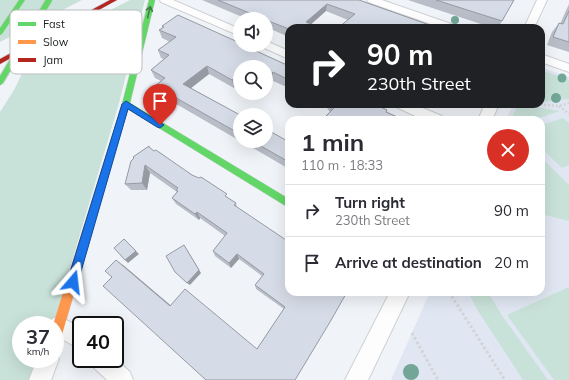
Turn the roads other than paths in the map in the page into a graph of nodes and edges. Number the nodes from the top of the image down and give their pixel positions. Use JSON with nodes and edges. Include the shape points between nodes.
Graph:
{"nodes":[{"id":1,"x":22,"y":0,"type":"edge"},
{"id":2,"x":49,"y":0,"type":"edge"},
{"id":3,"x":114,"y":0,"type":"edge"},
{"id":4,"x":152,"y":0,"type":"edge"},
{"id":5,"x":165,"y":0,"type":"edge"},
{"id":6,"x":372,"y":0,"type":"edge"},
{"id":7,"x":542,"y":0,"type":"edge"},
{"id":8,"x":15,"y":10,"type":"edge"},
{"id":9,"x":43,"y":10,"type":"edge"},
{"id":10,"x":96,"y":10,"type":"edge"},
{"id":11,"x":10,"y":18,"type":"edge"},
{"id":12,"x":441,"y":24,"type":"edge"},
{"id":13,"x":531,"y":24,"type":"edge"},
{"id":14,"x":233,"y":30,"type":"edge"},
{"id":15,"x":0,"y":33,"type":"edge"},
{"id":16,"x":142,"y":40,"type":"edge"},
{"id":17,"x":273,"y":48,"type":"edge"},
{"id":18,"x":285,"y":53,"type":"edge"},
{"id":19,"x":10,"y":57,"type":"edge"},
{"id":20,"x":545,"y":59,"type":"edge"},
{"id":21,"x":0,"y":62,"type":"edge"},
{"id":22,"x":10,"y":65,"type":"edge"},
{"id":23,"x":569,"y":68,"type":"edge"},
{"id":24,"x":134,"y":74,"type":"edge"},
{"id":25,"x":0,"y":82,"type":"edge"},
{"id":26,"x":126,"y":104,"type":"junction"},
{"id":27,"x":409,"y":108,"type":"edge"},
{"id":28,"x":428,"y":116,"type":"edge"},
{"id":29,"x":285,"y":202,"type":"edge"},
{"id":30,"x":398,"y":296,"type":"edge"},
{"id":31,"x":62,"y":316,"type":"edge"},
{"id":32,"x":45,"y":368,"type":"edge"},
{"id":33,"x":110,"y":368,"type":"edge"},
{"id":34,"x":40,"y":380,"type":"edge"},
{"id":35,"x":122,"y":380,"type":"edge"},
{"id":36,"x":356,"y":380,"type":"edge"}],
"edges":[{"from":1,"to":8,"type":"main road"},
{"from":2,"to":9,"type":"main road","bridge":true},
{"from":3,"to":10,"type":"main road"},
{"from":16,"to":4,"type":"main road","one_way":true},
{"from":5,"to":14,"type":"street"},
{"from":6,"to":12,"type":"street"},
{"from":7,"to":13,"type":"street"},
{"from":11,"to":15,"type":"main road"},
{"from":17,"to":18,"type":"street"},
{"from":19,"to":21,"type":"main road"},
{"from":20,"to":23,"type":"street"},
{"from":22,"to":25,"type":"main road","bridge":true},
{"from":26,"to":24,"type":"main road","one_way":true},
{"from":26,"to":29,"type":"main road"},
{"from":26,"to":31,"type":"main road"},
{"from":27,"to":28,"type":"street"},
{"from":30,"to":36,"type":"street"},
{"from":32,"to":34,"type":"street"},
{"from":33,"to":35,"type":"street"}]}
